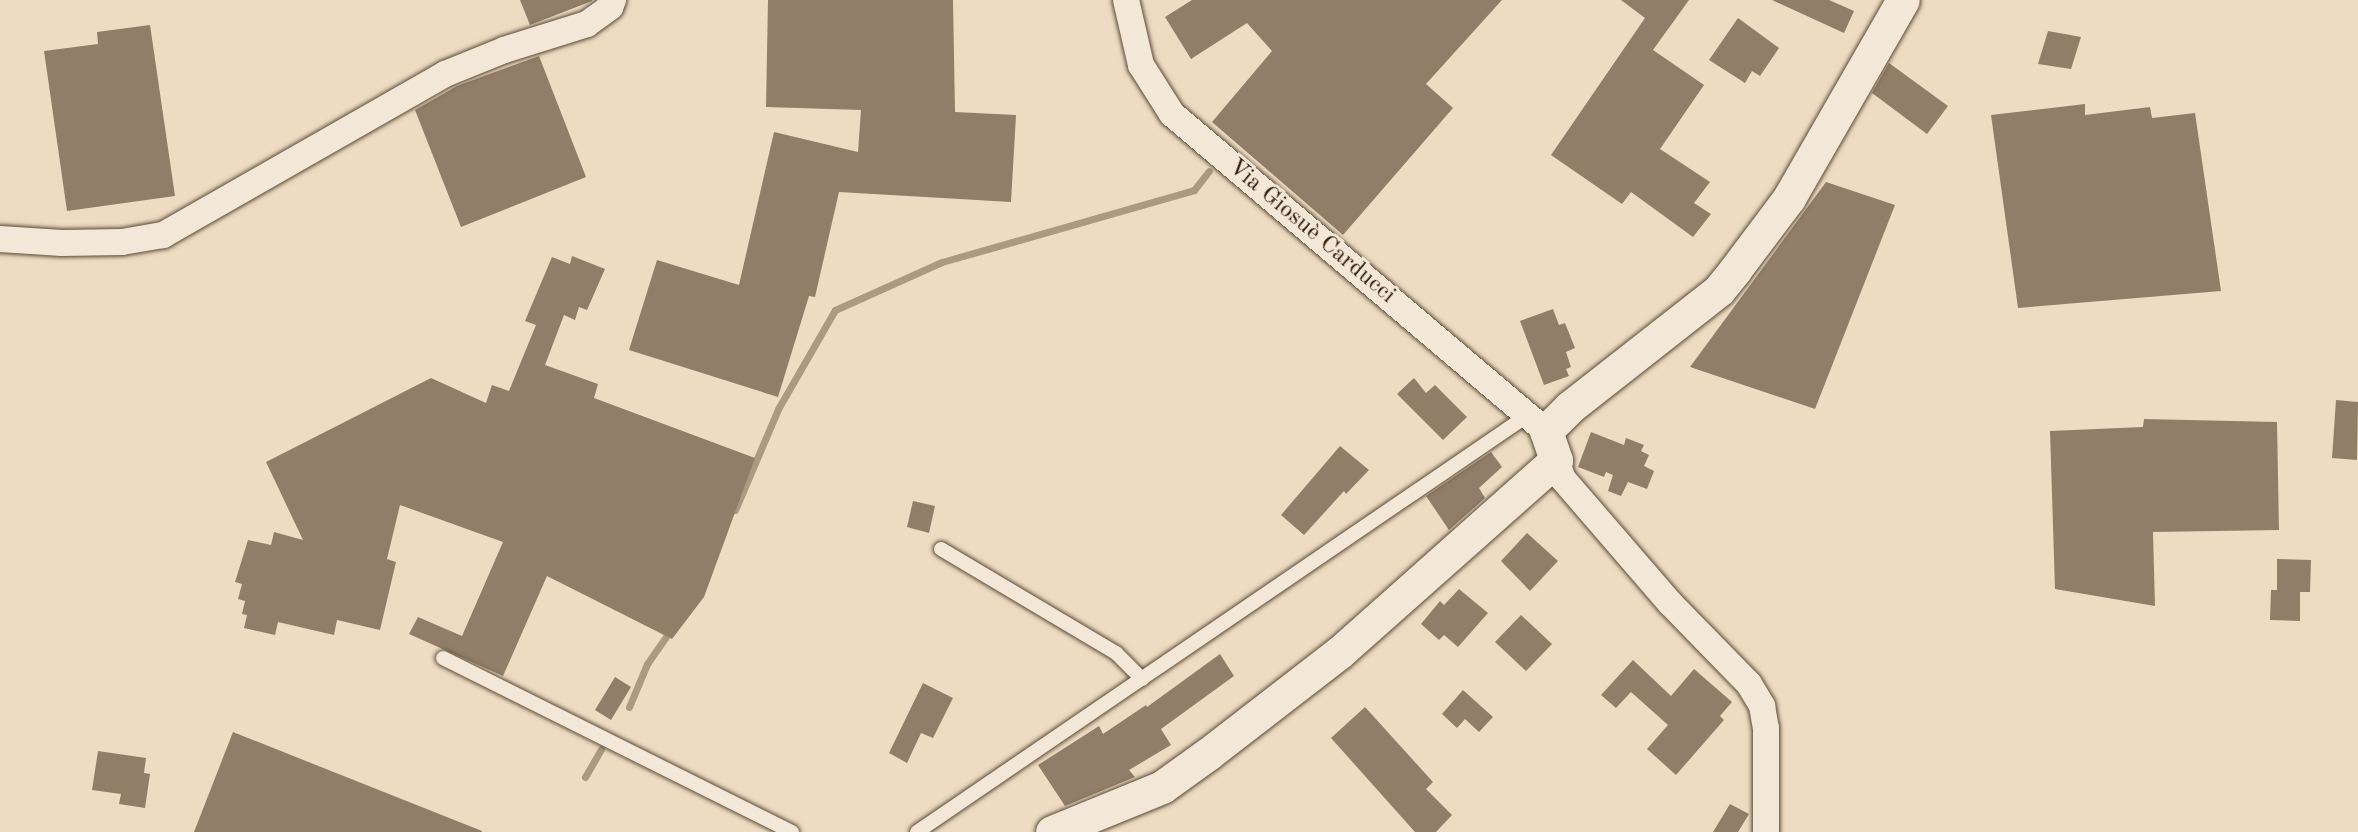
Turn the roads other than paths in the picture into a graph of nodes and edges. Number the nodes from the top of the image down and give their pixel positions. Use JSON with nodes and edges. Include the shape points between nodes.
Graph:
{"nodes":[{"id":1,"x":613,"y":0,"type":"edge"},
{"id":2,"x":1126,"y":0,"type":"edge"},
{"id":3,"x":1903,"y":0,"type":"edge"},
{"id":4,"x":0,"y":239,"type":"edge"},
{"id":5,"x":1543,"y":435,"type":"junction"},
{"id":6,"x":941,"y":549,"type":"dead end"},
{"id":7,"x":443,"y":658,"type":"dead end"},
{"id":8,"x":1142,"y":679,"type":"junction"},
{"id":9,"x":792,"y":832,"type":"edge"},
{"id":10,"x":917,"y":832,"type":"edge"},
{"id":11,"x":1052,"y":832,"type":"edge"},
{"id":12,"x":1766,"y":832,"type":"edge"}],
"edges":[{"from":1,"to":4,"type":"street","via":[[587,24],[445,74],[163,235],[122,242]]},
{"from":2,"to":5,"type":"street","name":"Via Giosuè Carducci","via":[[1140,65],[1172,114]]},
{"from":3,"to":5,"type":"street","via":[[1789,198],[1719,290],[1570,407]]},
{"from":5,"to":8,"type":"lane"},
{"from":5,"to":11,"type":"street","via":[[1340,652],[1162,787]]},
{"from":5,"to":12,"type":"street","name":"Via Giosuè Carducci","via":[[1563,479],[1670,603],[1749,684],[1762,706]]},
{"from":6,"to":8,"type":"lane","via":[[1116,653]]},
{"from":7,"to":9,"type":"lane"},
{"from":8,"to":10,"type":"lane"}]}
